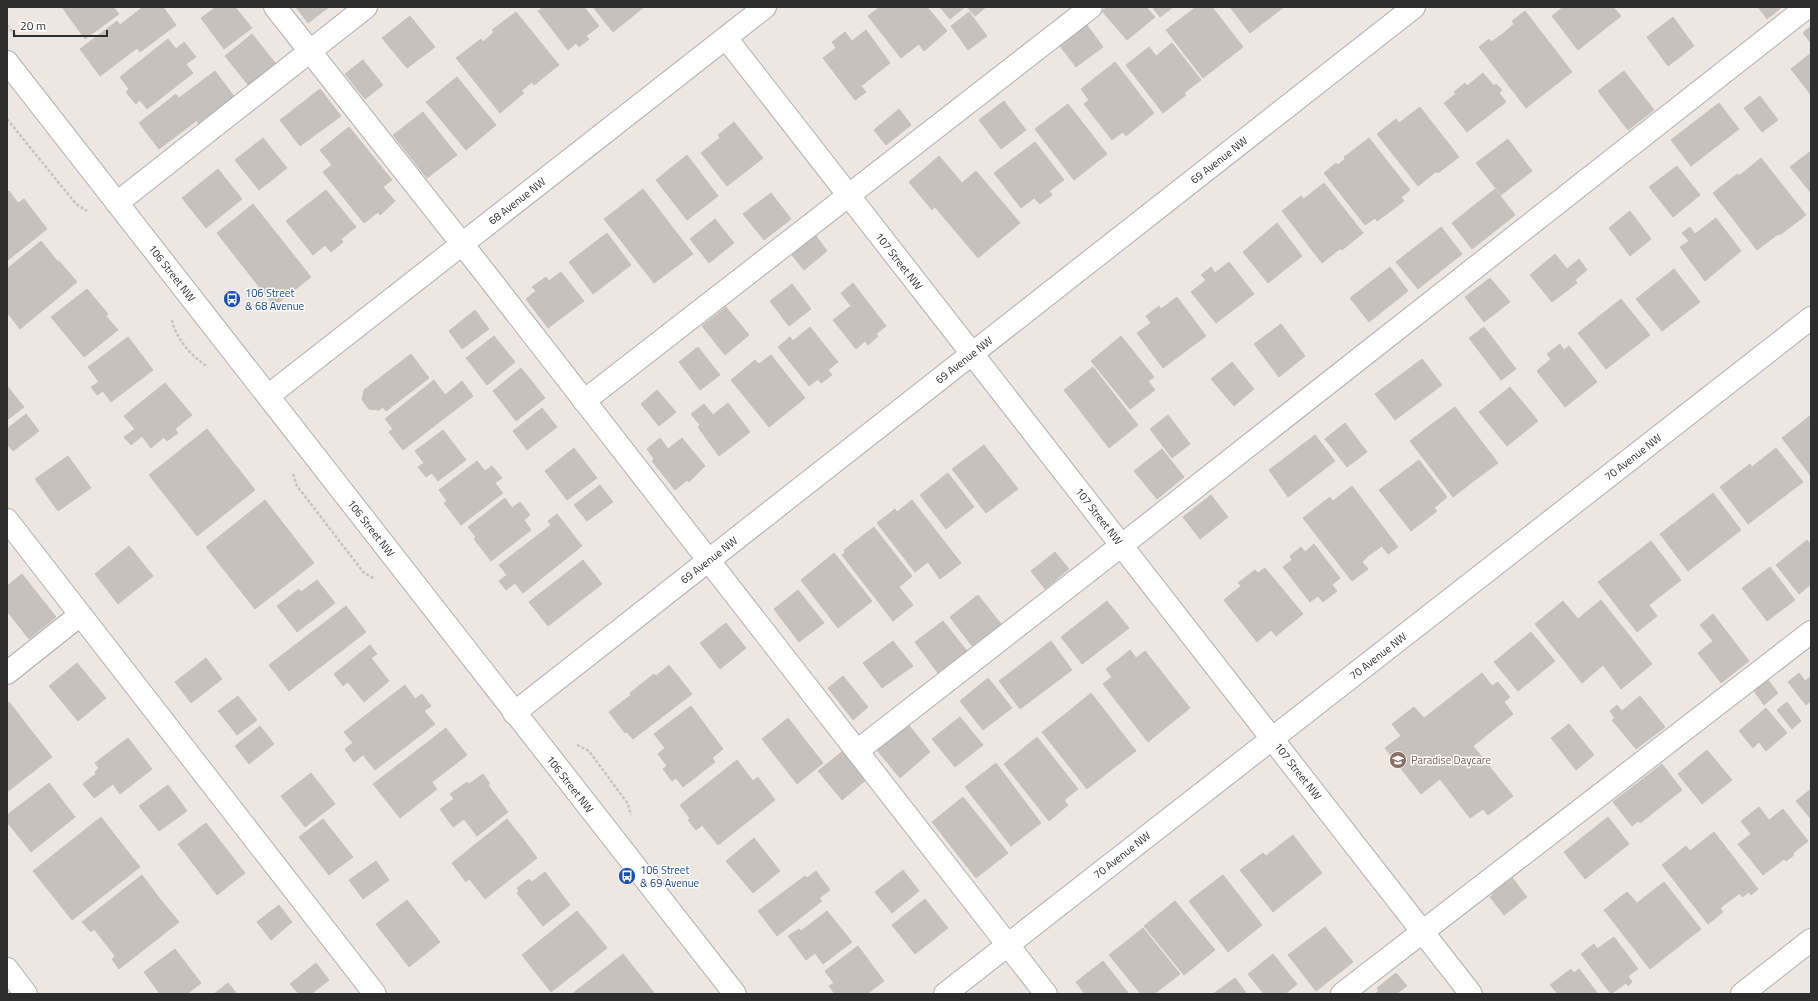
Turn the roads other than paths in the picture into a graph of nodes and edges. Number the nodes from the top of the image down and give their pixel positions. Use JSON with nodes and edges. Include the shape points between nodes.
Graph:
{"nodes":[{"id":1,"x":275,"y":7,"type":"edge"},
{"id":2,"x":366,"y":7,"type":"edge"},
{"id":3,"x":765,"y":7,"type":"edge"},
{"id":4,"x":1091,"y":7,"type":"edge"},
{"id":5,"x":1414,"y":7,"type":"edge"},
{"id":6,"x":1807,"y":7,"type":"edge"},
{"id":7,"x":726,"y":38,"type":"junction"},
{"id":8,"x":310,"y":51,"type":"junction"},
{"id":9,"x":7,"y":62,"type":"edge"},
{"id":10,"x":848,"y":196,"type":"junction"},
{"id":11,"x":117,"y":203,"type":"junction"},
{"id":12,"x":462,"y":244,"type":"junction"},
{"id":13,"x":1811,"y":318,"type":"edge"},
{"id":14,"x":972,"y":354,"type":"junction"},
{"id":15,"x":268,"y":396,"type":"junction"},
{"id":16,"x":584,"y":401,"type":"junction"},
{"id":17,"x":7,"y":520,"type":"edge"},
{"id":18,"x":1122,"y":546,"type":"junction"},
{"id":19,"x":708,"y":561,"type":"junction"},
{"id":20,"x":80,"y":615,"type":"junction"},
{"id":21,"x":1811,"y":632,"type":"edge"},
{"id":22,"x":7,"y":673,"type":"edge"},
{"id":23,"x":514,"y":713,"type":"junction"},
{"id":24,"x":1273,"y":739,"type":"junction"},
{"id":25,"x":857,"y":751,"type":"junction"},
{"id":26,"x":1423,"y":932,"type":"junction"},
{"id":27,"x":1811,"y":940,"type":"edge"},
{"id":28,"x":1007,"y":945,"type":"junction"},
{"id":29,"x":376,"y":994,"type":"edge"},
{"id":30,"x":735,"y":994,"type":"edge"},
{"id":31,"x":945,"y":994,"type":"edge"},
{"id":32,"x":1046,"y":994,"type":"edge"},
{"id":33,"x":1342,"y":994,"type":"edge"},
{"id":34,"x":1472,"y":994,"type":"edge"},
{"id":35,"x":1742,"y":994,"type":"edge"}],
"edges":[{"from":1,"to":8,"type":"street"},
{"from":2,"to":8,"type":"street"},
{"from":3,"to":7,"type":"street","name":"68 Avenue NW"},
{"from":4,"to":10,"type":"street"},
{"from":5,"to":14,"type":"street","name":"69 Avenue NW"},
{"from":6,"to":18,"type":"street"},
{"from":7,"to":10,"type":"street","name":"107 Street NW"},
{"from":7,"to":12,"type":"street","name":"68 Avenue NW"},
{"from":8,"to":11,"type":"street"},
{"from":8,"to":12,"type":"street"},
{"from":9,"to":11,"type":"street","name":"106 Street NW"},
{"from":10,"to":14,"type":"street","name":"107 Street NW"},
{"from":10,"to":16,"type":"street"},
{"from":11,"to":15,"type":"street","name":"106 Street NW"},
{"from":12,"to":15,"type":"street","name":"68 Avenue NW"},
{"from":12,"to":16,"type":"street"},
{"from":13,"to":24,"type":"street","name":"70 Avenue NW"},
{"from":14,"to":18,"type":"street","name":"107 Street NW"},
{"from":14,"to":19,"type":"street","name":"69 Avenue NW"},
{"from":15,"to":23,"type":"street","name":"106 Street NW"},
{"from":16,"to":19,"type":"street"},
{"from":17,"to":20,"type":"street"},
{"from":18,"to":24,"type":"street","name":"107 Street NW"},
{"from":18,"to":25,"type":"street"},
{"from":19,"to":23,"type":"street","name":"69 Avenue NW"},
{"from":19,"to":25,"type":"street"},
{"from":20,"to":22,"type":"street"},
{"from":20,"to":29,"type":"street"},
{"from":21,"to":26,"type":"street"},
{"from":23,"to":30,"type":"street","name":"106 Street NW"},
{"from":24,"to":26,"type":"street","name":"107 Street NW"},
{"from":24,"to":28,"type":"street","name":"70 Avenue NW"},
{"from":25,"to":28,"type":"street"},
{"from":26,"to":33,"type":"street"},
{"from":26,"to":34,"type":"street","name":"107 Street NW"},
{"from":27,"to":35,"type":"street"},
{"from":28,"to":31,"type":"street","name":"70 Avenue NW"},
{"from":28,"to":32,"type":"street"}]}
